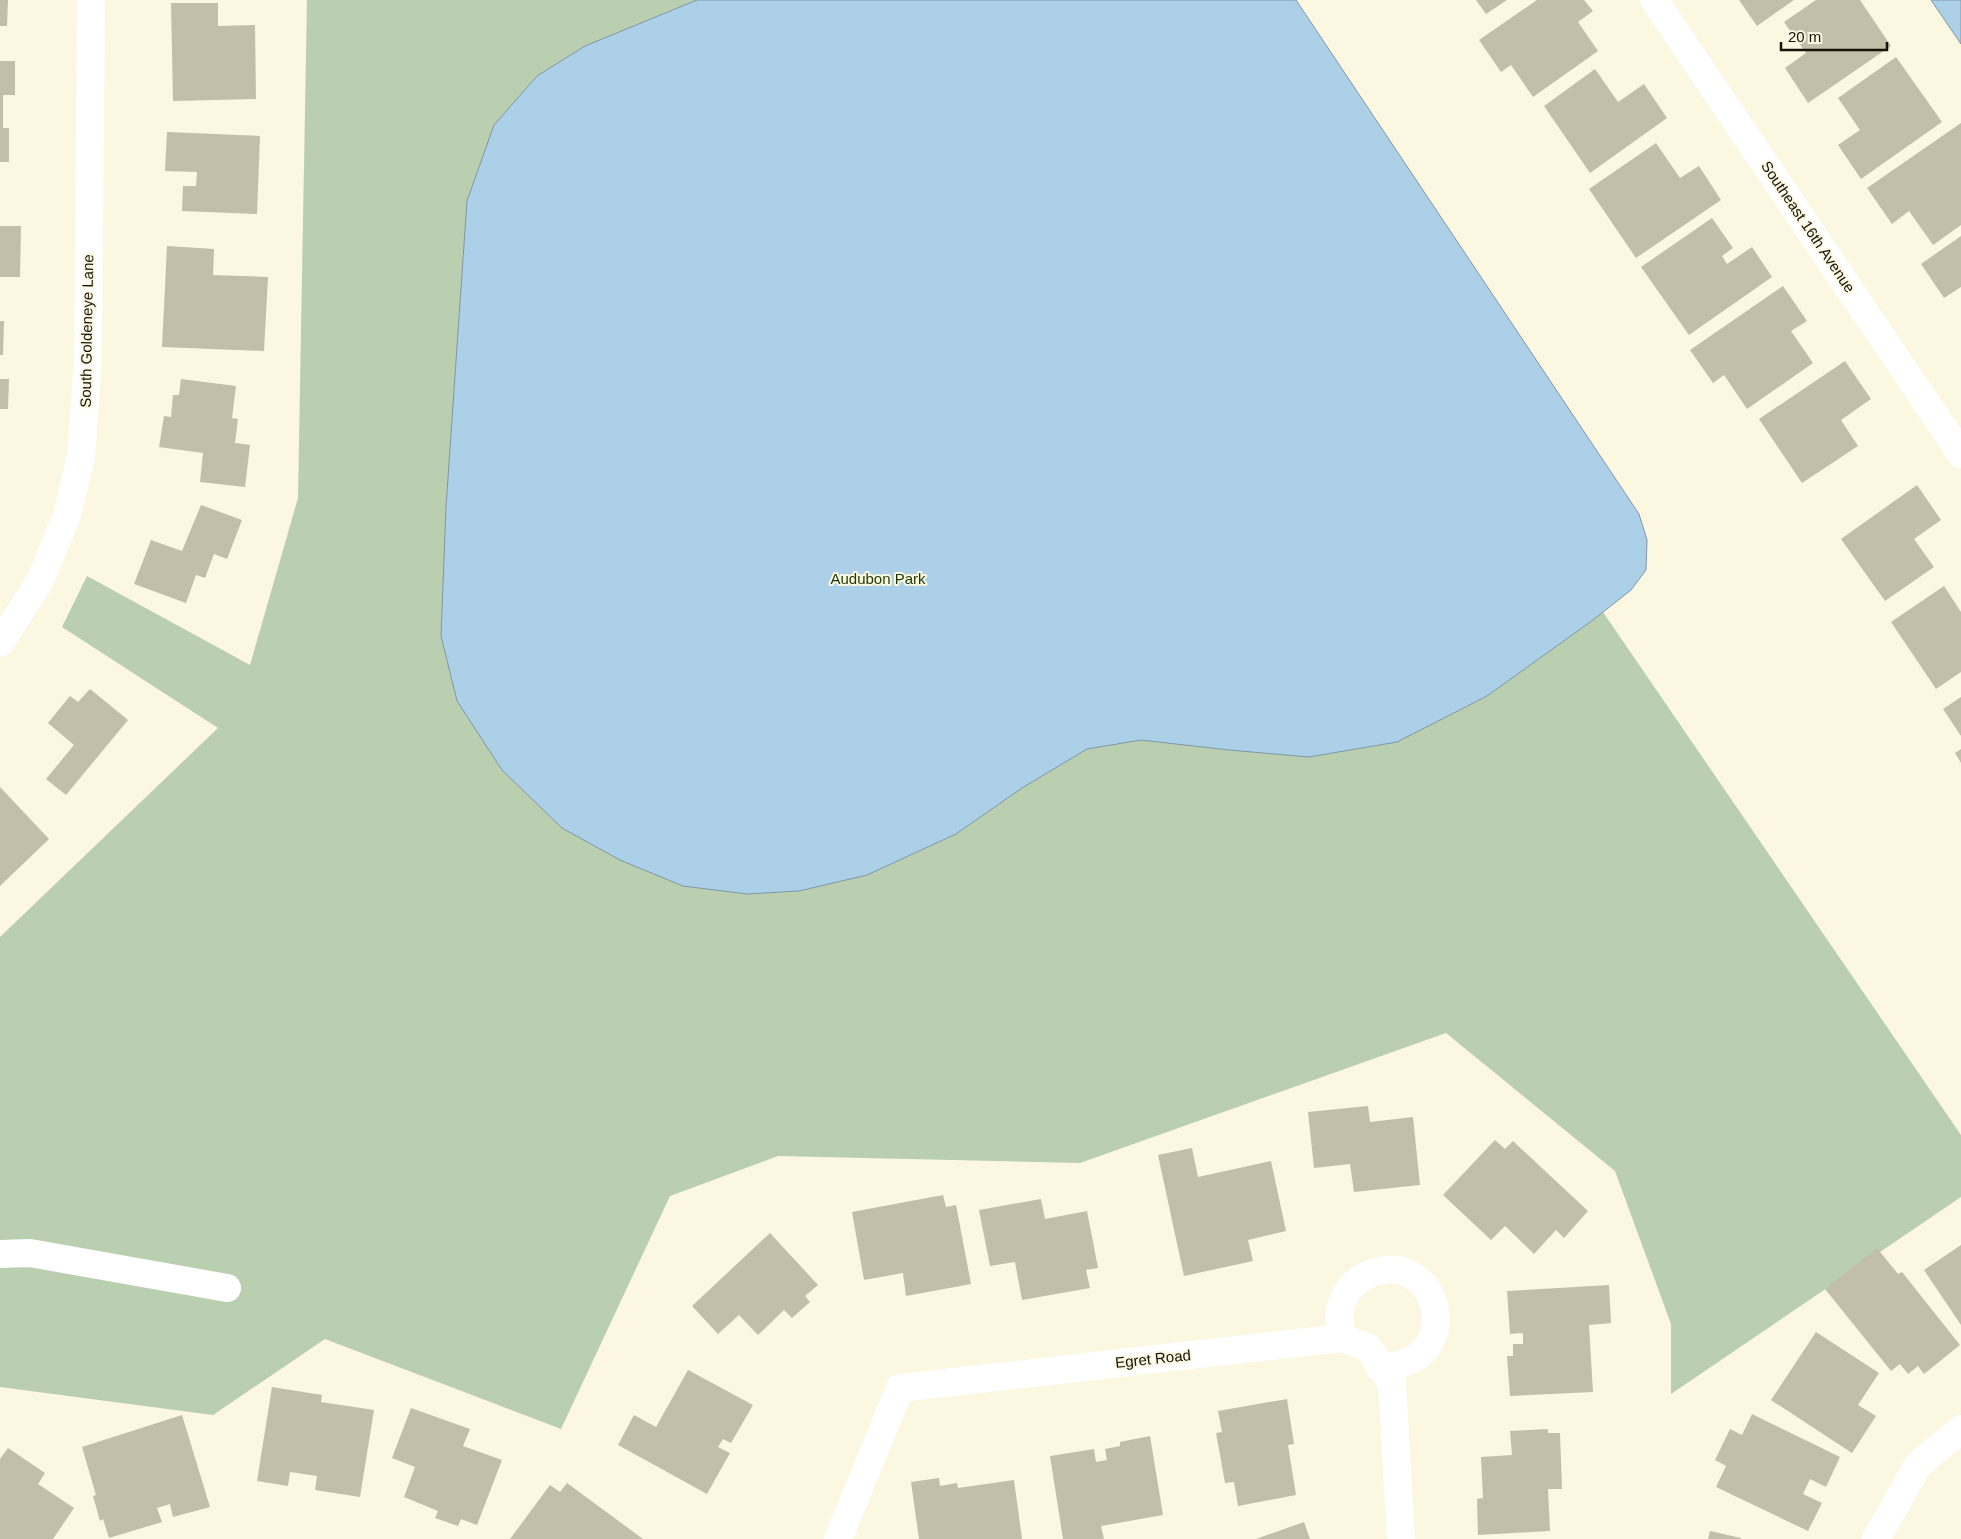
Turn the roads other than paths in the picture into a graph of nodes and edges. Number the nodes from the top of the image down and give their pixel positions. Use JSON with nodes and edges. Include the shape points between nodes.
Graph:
{"nodes":[{"id":1,"x":92,"y":0,"type":"edge"},
{"id":2,"x":1654,"y":0,"type":"edge"},
{"id":3,"x":1961,"y":454,"type":"edge"},
{"id":4,"x":0,"y":643,"type":"edge"},
{"id":5,"x":0,"y":1254,"type":"edge"},
{"id":6,"x":227,"y":1288,"type":"dead end"},
{"id":7,"x":1342,"y":1338,"type":"junction"},
{"id":8,"x":1379,"y":1367,"type":"junction"},
{"id":9,"x":1961,"y":1429,"type":"edge"},
{"id":10,"x":838,"y":1539,"type":"edge"},
{"id":11,"x":1401,"y":1539,"type":"edge"},
{"id":12,"x":1876,"y":1539,"type":"edge"}],
"edges":[{"from":1,"to":4,"type":"street","name":"South Goldeneye Lane","via":[[88,358],[81,457],[67,515],[40,582]]},
{"from":2,"to":3,"type":"street","name":"Southeast 16th Avenue"},
{"from":5,"to":6,"type":"street","via":[[30,1253]]},
{"from":7,"to":8,"type":"street","name":"Egret Road","via":[[1368,1348]]},
{"from":7,"to":8,"type":"street","via":[[1338,1322],[1340,1306],[1358,1280],[1372,1272],[1388,1270],[1404,1272],[1418,1280],[1435,1306],[1432,1338],[1424,1352],[1410,1361]]},
{"from":7,"to":10,"type":"street","name":"Egret Road","via":[[900,1388]]},
{"from":8,"to":11,"type":"street","name":"Egret Road","via":[[1392,1383]]},
{"from":9,"to":12,"type":"street","via":[[1918,1465]]}]}
